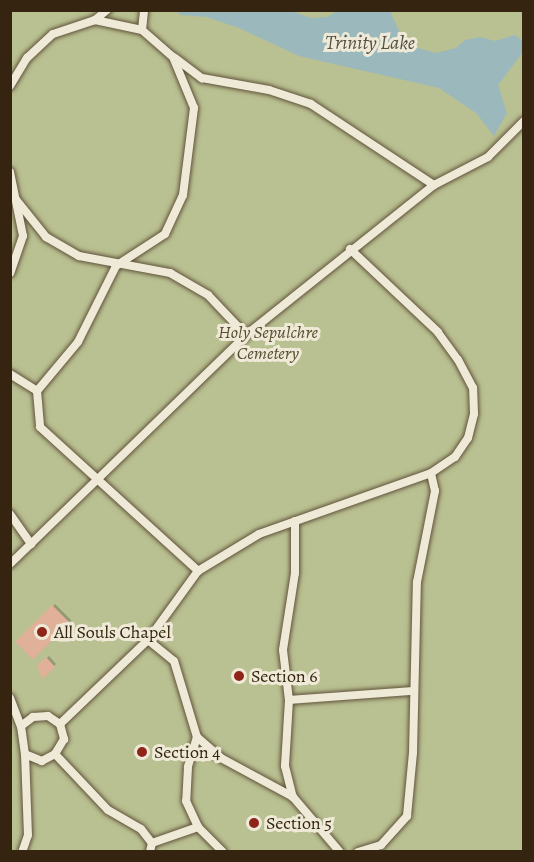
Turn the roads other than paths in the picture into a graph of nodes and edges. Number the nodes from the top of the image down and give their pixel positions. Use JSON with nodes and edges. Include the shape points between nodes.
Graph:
{"nodes":[{"id":1,"x":107,"y":10,"type":"edge"},
{"id":2,"x":144,"y":10,"type":"edge"},
{"id":3,"x":95,"y":20,"type":"junction"},
{"id":4,"x":142,"y":30,"type":"junction"},
{"id":5,"x":173,"y":57,"type":"junction"},
{"id":6,"x":10,"y":86,"type":"edge"},
{"id":7,"x":524,"y":121,"type":"edge"},
{"id":8,"x":10,"y":172,"type":"edge"},
{"id":9,"x":434,"y":185,"type":"junction"},
{"id":10,"x":10,"y":192,"type":"edge"},
{"id":11,"x":19,"y":200,"type":"junction"},
{"id":12,"x":351,"y":249,"type":"junction"},
{"id":13,"x":116,"y":266,"type":"junction"},
{"id":14,"x":10,"y":273,"type":"edge"},
{"id":15,"x":246,"y":335,"type":"junction"},
{"id":16,"x":10,"y":374,"type":"edge"},
{"id":17,"x":37,"y":391,"type":"junction"},
{"id":18,"x":430,"y":473,"type":"junction"},
{"id":19,"x":101,"y":479,"type":"junction"},
{"id":20,"x":10,"y":514,"type":"edge"},
{"id":21,"x":295,"y":521,"type":"junction"},
{"id":22,"x":31,"y":544,"type":"junction"},
{"id":23,"x":10,"y":564,"type":"edge"},
{"id":24,"x":198,"y":571,"type":"junction"},
{"id":25,"x":148,"y":640,"type":"junction"},
{"id":26,"x":412,"y":691,"type":"junction"},
{"id":27,"x":10,"y":698,"type":"edge"},
{"id":28,"x":289,"y":700,"type":"junction"},
{"id":29,"x":60,"y":724,"type":"junction"},
{"id":30,"x":21,"y":726,"type":"junction"},
{"id":31,"x":197,"y":737,"type":"junction"},
{"id":32,"x":25,"y":754,"type":"junction"},
{"id":33,"x":55,"y":754,"type":"junction"},
{"id":34,"x":292,"y":797,"type":"junction"},
{"id":35,"x":198,"y":827,"type":"junction"},
{"id":36,"x":151,"y":847,"type":"edge"},
{"id":37,"x":21,"y":852,"type":"edge"},
{"id":38,"x":223,"y":852,"type":"edge"},
{"id":39,"x":340,"y":852,"type":"edge"},
{"id":40,"x":358,"y":852,"type":"edge"}],
"edges":[{"from":1,"to":3,"type":"lane"},
{"from":2,"to":4,"type":"lane"},
{"from":3,"to":4,"type":"lane"},
{"from":3,"to":6,"type":"lane","via":[[53,34],[27,58]]},
{"from":4,"to":5,"type":"lane"},
{"from":5,"to":9,"type":"lane","via":[[202,78],[269,90],[311,104]]},
{"from":5,"to":13,"type":"lane","via":[[194,108],[183,195],[165,234]]},
{"from":7,"to":9,"type":"lane","via":[[488,157]]},
{"from":8,"to":11,"type":"lane"},
{"from":9,"to":12,"type":"lane"},
{"from":10,"to":11,"type":"lane"},
{"from":11,"to":13,"type":"lane","via":[[46,237],[79,256]]},
{"from":11,"to":14,"type":"lane","via":[[23,236]]},
{"from":12,"to":15,"type":"lane"},
{"from":12,"to":18,"type":"lane","via":[[438,332],[473,388],[474,414],[468,438],[455,456]]},
{"from":13,"to":15,"type":"lane","via":[[145,266],[170,273],[208,295]]},
{"from":13,"to":17,"type":"lane","via":[[78,342]]},
{"from":15,"to":19,"type":"lane"},
{"from":16,"to":17,"type":"lane"},
{"from":17,"to":19,"type":"lane","via":[[40,427],[64,452]]},
{"from":18,"to":21,"type":"lane"},
{"from":18,"to":26,"type":"lane","via":[[435,491],[417,582]]},
{"from":19,"to":22,"type":"lane"},
{"from":19,"to":24,"type":"lane"},
{"from":20,"to":22,"type":"lane"},
{"from":21,"to":24,"type":"lane","via":[[259,534]]},
{"from":21,"to":28,"type":"lane","via":[[295,573],[283,650]]},
{"from":22,"to":23,"type":"lane"},
{"from":24,"to":25,"type":"lane"},
{"from":25,"to":29,"type":"lane"},
{"from":25,"to":31,"type":"lane","via":[[174,661]]},
{"from":26,"to":28,"type":"lane"},
{"from":26,"to":40,"type":"lane","via":[[407,816],[381,845]]},
{"from":27,"to":30,"type":"lane"},
{"from":28,"to":34,"type":"lane","via":[[285,766]]},
{"from":29,"to":30,"type":"lane","via":[[48,716],[33,717]]},
{"from":29,"to":33,"type":"lane","via":[[64,739]]},
{"from":30,"to":32,"type":"lane"},
{"from":31,"to":34,"type":"lane","via":[[221,758]]},
{"from":31,"to":35,"type":"lane","via":[[188,767],[186,801]]},
{"from":32,"to":33,"type":"lane","via":[[42,761]]},
{"from":32,"to":37,"type":"lane","via":[[28,836]]},
{"from":33,"to":36,"type":"lane","via":[[108,810],[141,829]]},
{"from":34,"to":39,"type":"lane"},
{"from":35,"to":36,"type":"lane"},
{"from":35,"to":38,"type":"lane"}]}
